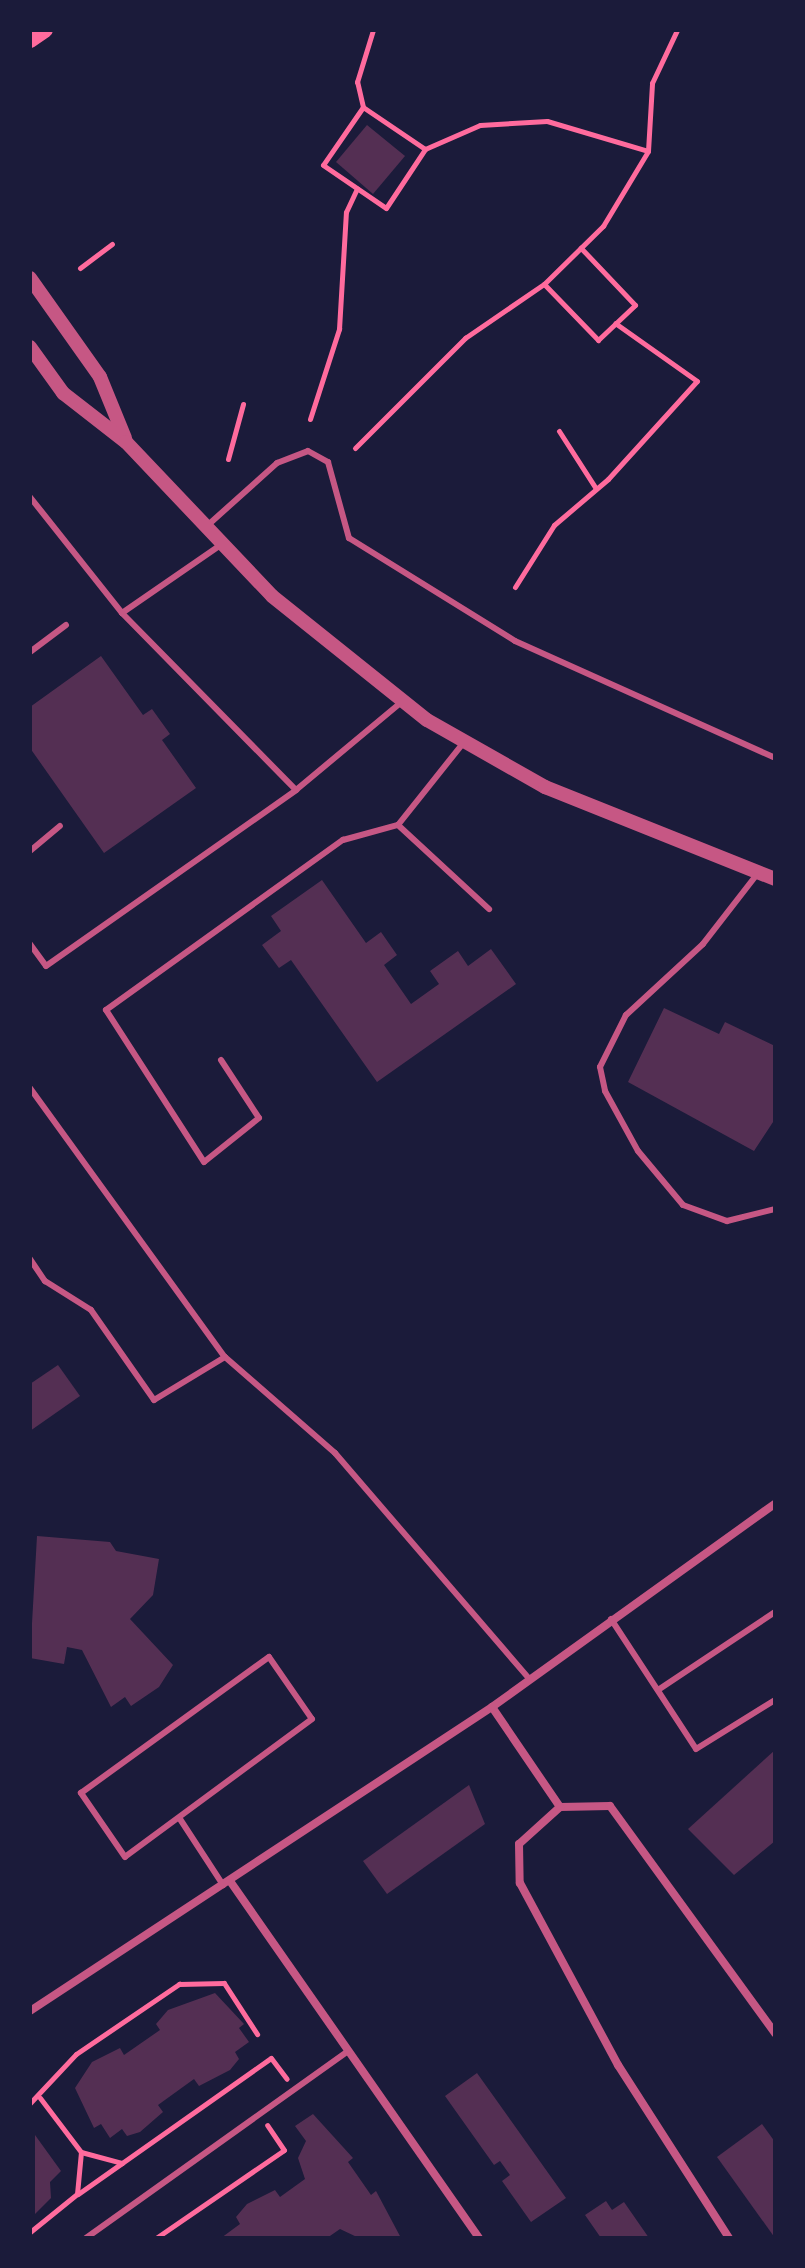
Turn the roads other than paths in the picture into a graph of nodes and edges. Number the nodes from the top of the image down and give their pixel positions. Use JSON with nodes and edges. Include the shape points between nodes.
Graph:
{"nodes":[{"id":1,"x":45,"y":30,"type":"edge"},
{"id":2,"x":30,"y":40,"type":"edge"},
{"id":3,"x":30,"y":278,"type":"edge"},
{"id":4,"x":33,"y":357,"type":"edge"},
{"id":5,"x":126,"y":442,"type":"junction"},
{"id":6,"x":30,"y":497,"type":"edge"},
{"id":7,"x":203,"y":529,"type":"junction"},
{"id":8,"x":219,"y":546,"type":"junction"},
{"id":9,"x":122,"y":613,"type":"junction"},
{"id":10,"x":66,"y":625,"type":"dead end"},
{"id":11,"x":30,"y":652,"type":"edge"},
{"id":12,"x":403,"y":701,"type":"junction"},
{"id":13,"x":464,"y":742,"type":"junction"},
{"id":14,"x":775,"y":758,"type":"edge"},
{"id":15,"x":296,"y":790,"type":"junction"},
{"id":16,"x":398,"y":825,"type":"junction"},
{"id":17,"x":60,"y":826,"type":"dead end"},
{"id":18,"x":30,"y":851,"type":"edge"},
{"id":19,"x":758,"y":873,"type":"junction"},
{"id":20,"x":775,"y":879,"type":"edge"},
{"id":21,"x":489,"y":909,"type":"dead end"},
{"id":22,"x":30,"y":944,"type":"edge"},
{"id":23,"x":221,"y":1060,"type":"dead end"},
{"id":24,"x":30,"y":1088,"type":"edge"},
{"id":25,"x":775,"y":1209,"type":"edge"},
{"id":26,"x":30,"y":1259,"type":"edge"},
{"id":27,"x":225,"y":1357,"type":"junction"},
{"id":28,"x":775,"y":1504,"type":"edge"},
{"id":29,"x":775,"y":1612,"type":"edge"},
{"id":30,"x":611,"y":1619,"type":"junction"},
{"id":31,"x":528,"y":1677,"type":"junction"},
{"id":32,"x":658,"y":1690,"type":"junction"},
{"id":33,"x":775,"y":1700,"type":"edge"},
{"id":34,"x":492,"y":1707,"type":"junction"},
{"id":35,"x":560,"y":1807,"type":"junction"},
{"id":36,"x":180,"y":1819,"type":"junction"},
{"id":37,"x":226,"y":1883,"type":"junction"},
{"id":38,"x":30,"y":2011,"type":"edge"},
{"id":39,"x":775,"y":2033,"type":"edge"},
{"id":40,"x":348,"y":2051,"type":"junction"},
{"id":41,"x":86,"y":2238,"type":"edge"},
{"id":42,"x":479,"y":2238,"type":"edge"},
{"id":43,"x":729,"y":2238,"type":"edge"}],
"edges":[{"from":1,"to":2,"type":"main road"},
{"from":3,"to":5,"type":"street","via":[[100,377]]},
{"from":4,"to":5,"type":"street","via":[[63,393]]},
{"from":5,"to":7,"type":"street"},
{"from":6,"to":9,"type":"lane"},
{"from":7,"to":8,"type":"street"},
{"from":7,"to":14,"type":"lane","via":[[277,463],[308,451],[328,462],[349,538],[515,641]]},
{"from":8,"to":9,"type":"lane"},
{"from":8,"to":12,"type":"street"},
{"from":9,"to":15,"type":"lane"},
{"from":10,"to":11,"type":"lane"},
{"from":12,"to":13,"type":"street"},
{"from":12,"to":15,"type":"lane"},
{"from":13,"to":16,"type":"lane"},
{"from":13,"to":19,"type":"street","via":[[545,787]]},
{"from":15,"to":22,"type":"lane","via":[[46,966]]},
{"from":16,"to":21,"type":"lane"},
{"from":16,"to":23,"type":"lane","via":[[343,840],[106,1010],[204,1162],[259,1118]]},
{"from":17,"to":18,"type":"lane"},
{"from":19,"to":20,"type":"street"},
{"from":19,"to":25,"type":"lane","via":[[703,944],[626,1015],[600,1067],[605,1091],[638,1151],[683,1205],[727,1221]]},
{"from":24,"to":27,"type":"lane"},
{"from":26,"to":27,"type":"lane","via":[[45,1281],[91,1310],[154,1400]]},
{"from":27,"to":31,"type":"lane","via":[[335,1453]]},
{"from":28,"to":30,"type":"street"},
{"from":29,"to":32,"type":"lane"},
{"from":30,"to":31,"type":"street"},
{"from":30,"to":32,"type":"lane"},
{"from":31,"to":34,"type":"street"},
{"from":32,"to":33,"type":"lane","via":[[696,1749]]},
{"from":34,"to":35,"type":"street"},
{"from":34,"to":37,"type":"street"},
{"from":35,"to":39,"type":"street","via":[[610,1806]]},
{"from":35,"to":43,"type":"street","via":[[519,1844],[520,1883],[618,2065]]},
{"from":36,"to":36,"type":"lane","via":[[312,1719],[269,1657],[81,1793],[125,1857]]},
{"from":36,"to":37,"type":"lane"},
{"from":37,"to":38,"type":"street"},
{"from":37,"to":40,"type":"street"},
{"from":40,"to":41,"type":"lane"},
{"from":40,"to":42,"type":"street"}]}
